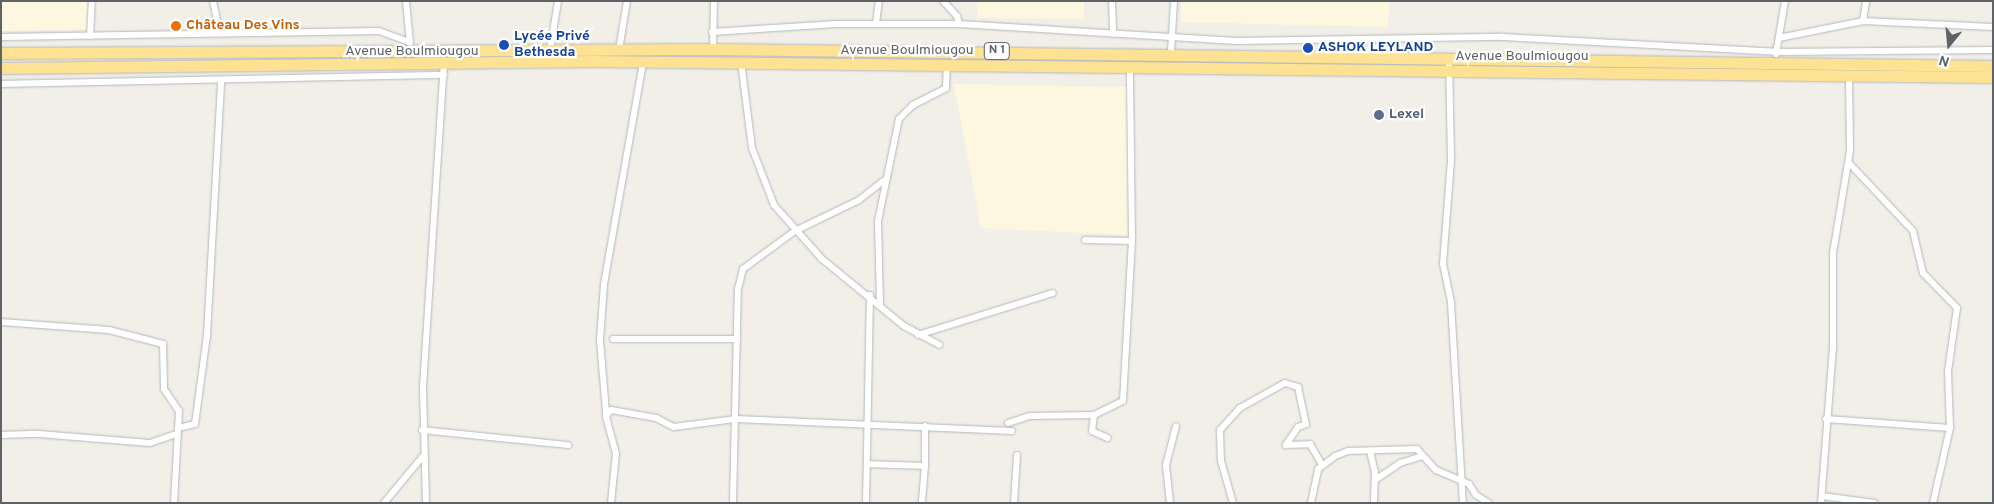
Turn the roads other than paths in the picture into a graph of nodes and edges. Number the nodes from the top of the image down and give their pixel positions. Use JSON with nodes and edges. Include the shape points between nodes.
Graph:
{"nodes":[{"id":1,"x":92,"y":1,"type":"edge"},
{"id":2,"x":213,"y":1,"type":"edge"},
{"id":3,"x":406,"y":1,"type":"edge"},
{"id":4,"x":558,"y":1,"type":"edge"},
{"id":5,"x":627,"y":1,"type":"edge"},
{"id":6,"x":714,"y":1,"type":"edge"},
{"id":7,"x":878,"y":1,"type":"edge"},
{"id":8,"x":943,"y":1,"type":"edge"},
{"id":9,"x":1112,"y":1,"type":"edge"},
{"id":10,"x":1174,"y":1,"type":"edge"},
{"id":11,"x":1785,"y":1,"type":"edge"},
{"id":12,"x":1866,"y":1,"type":"edge"},
{"id":13,"x":1863,"y":22,"type":"junction"},
{"id":14,"x":876,"y":24,"type":"junction"},
{"id":15,"x":959,"y":24,"type":"junction"},
{"id":16,"x":1993,"y":28,"type":"edge"},
{"id":17,"x":712,"y":32,"type":"junction"},
{"id":18,"x":220,"y":33,"type":"junction"},
{"id":19,"x":1113,"y":34,"type":"junction"},
{"id":20,"x":1173,"y":35,"type":"junction"},
{"id":21,"x":90,"y":36,"type":"junction"},
{"id":22,"x":1,"y":37,"type":"edge"},
{"id":23,"x":1779,"y":38,"type":"junction"},
{"id":24,"x":410,"y":47,"type":"junction"},
{"id":25,"x":712,"y":49,"type":"junction"},
{"id":26,"x":550,"y":50,"type":"junction"},
{"id":27,"x":619,"y":50,"type":"junction"},
{"id":28,"x":1993,"y":50,"type":"edge"},
{"id":29,"x":1171,"y":52,"type":"junction"},
{"id":30,"x":1,"y":53,"type":"edge"},
{"id":31,"x":1776,"y":56,"type":"junction"},
{"id":32,"x":443,"y":58,"type":"junction"},
{"id":33,"x":643,"y":62,"type":"junction"},
{"id":34,"x":741,"y":62,"type":"junction"},
{"id":35,"x":1449,"y":62,"type":"junction"},
{"id":36,"x":947,"y":65,"type":"junction"},
{"id":37,"x":1130,"y":65,"type":"junction"},
{"id":38,"x":1993,"y":66,"type":"edge"},
{"id":39,"x":1,"y":68,"type":"edge"},
{"id":40,"x":444,"y":75,"type":"junction"},
{"id":41,"x":1849,"y":76,"type":"junction"},
{"id":42,"x":1993,"y":77,"type":"edge"},
{"id":43,"x":221,"y":81,"type":"junction"},
{"id":44,"x":1,"y":84,"type":"edge"},
{"id":45,"x":1850,"y":163,"type":"junction"},
{"id":46,"x":883,"y":182,"type":"junction"},
{"id":47,"x":795,"y":231,"type":"junction"},
{"id":48,"x":1085,"y":240,"type":"dead end"},
{"id":49,"x":1132,"y":241,"type":"junction"},
{"id":50,"x":1053,"y":293,"type":"dead end"},
{"id":51,"x":870,"y":295,"type":"junction"},
{"id":52,"x":880,"y":304,"type":"junction"},
{"id":53,"x":1,"y":322,"type":"edge"},
{"id":54,"x":918,"y":335,"type":"junction"},
{"id":55,"x":613,"y":339,"type":"dead end"},
{"id":56,"x":738,"y":339,"type":"junction"},
{"id":57,"x":939,"y":345,"type":"dead end"},
{"id":58,"x":606,"y":412,"type":"junction"},
{"id":59,"x":1094,"y":415,"type":"junction"},
{"id":60,"x":736,"y":419,"type":"junction"},
{"id":61,"x":1826,"y":419,"type":"junction"},
{"id":62,"x":1008,"y":423,"type":"dead end"},
{"id":63,"x":868,"y":425,"type":"junction"},
{"id":64,"x":925,"y":426,"type":"junction"},
{"id":65,"x":1176,"y":426,"type":"dead end"},
{"id":66,"x":1950,"y":428,"type":"junction"},
{"id":67,"x":422,"y":430,"type":"junction"},
{"id":68,"x":177,"y":431,"type":"junction"},
{"id":69,"x":1012,"y":431,"type":"dead end"},
{"id":70,"x":1,"y":435,"type":"edge"},
{"id":71,"x":1108,"y":438,"type":"dead end"},
{"id":72,"x":568,"y":446,"type":"dead end"},
{"id":73,"x":1370,"y":451,"type":"junction"},
{"id":74,"x":1017,"y":455,"type":"dead end"},
{"id":75,"x":423,"y":456,"type":"junction"},
{"id":76,"x":1423,"y":456,"type":"junction"},
{"id":77,"x":867,"y":464,"type":"junction"},
{"id":78,"x":1322,"y":465,"type":"junction"},
{"id":79,"x":925,"y":466,"type":"junction"},
{"id":80,"x":1375,"y":480,"type":"junction"},
{"id":81,"x":1461,"y":481,"type":"junction"},
{"id":82,"x":1822,"y":500,"type":"edge"},
{"id":83,"x":1863,"y":502,"type":"edge"},
{"id":84,"x":174,"y":503,"type":"edge"},
{"id":85,"x":384,"y":503,"type":"edge"},
{"id":86,"x":426,"y":503,"type":"edge"},
{"id":87,"x":611,"y":503,"type":"edge"},
{"id":88,"x":733,"y":503,"type":"edge"},
{"id":89,"x":866,"y":503,"type":"edge"},
{"id":90,"x":922,"y":503,"type":"edge"},
{"id":91,"x":1014,"y":503,"type":"edge"},
{"id":92,"x":1170,"y":503,"type":"edge"},
{"id":93,"x":1233,"y":503,"type":"edge"},
{"id":94,"x":1311,"y":503,"type":"edge"},
{"id":95,"x":1374,"y":503,"type":"edge"},
{"id":96,"x":1463,"y":503,"type":"edge"},
{"id":97,"x":1489,"y":503,"type":"edge"},
{"id":98,"x":1874,"y":503,"type":"edge"},
{"id":99,"x":1933,"y":503,"type":"edge"}],
"edges":[{"from":1,"to":21,"type":"street"},
{"from":2,"to":18,"type":"street"},
{"from":3,"to":24,"type":"street"},
{"from":4,"to":26,"type":"street"},
{"from":5,"to":27,"type":"street"},
{"from":6,"to":17,"type":"street"},
{"from":7,"to":14,"type":"street"},
{"from":8,"to":15,"type":"street","via":[[958,16]]},
{"from":9,"to":19,"type":"street"},
{"from":10,"to":20,"type":"street"},
{"from":11,"to":23,"type":"street"},
{"from":12,"to":13,"type":"street"},
{"from":13,"to":16,"type":"street"},
{"from":13,"to":23,"type":"street"},
{"from":14,"to":15,"type":"street"},
{"from":14,"to":17,"type":"street"},
{"from":15,"to":19,"type":"street"},
{"from":17,"to":25,"type":"street"},
{"from":18,"to":21,"type":"street"},
{"from":18,"to":24,"type":"street","via":[[379,31]]},
{"from":19,"to":20,"type":"street"},
{"from":20,"to":29,"type":"street"},
{"from":20,"to":31,"type":"street","via":[[1266,42],[1503,37]]},
{"from":21,"to":22,"type":"street"},
{"from":23,"to":31,"type":"street"},
{"from":24,"to":30,"type":"highway","name":"Avenue Boulmiougou","number":"N 1"},
{"from":24,"to":32,"type":"highway","name":"Avenue Boulmiougou","number":"N 1"},
{"from":25,"to":27,"type":"highway","name":"Avenue Boulmiougou","number":"N 1"},
{"from":25,"to":29,"type":"highway","name":"Avenue Boulmiougou","number":"N 1"},
{"from":26,"to":27,"type":"highway","name":"Avenue Boulmiougou","number":"N 1"},
{"from":26,"to":32,"type":"highway","name":"Avenue Boulmiougou","number":"N 1"},
{"from":28,"to":31,"type":"street"},
{"from":29,"to":35,"type":"highway","name":"Avenue Boulmiougou","number":"N 1"},
{"from":31,"to":35,"type":"highway","name":"Avenue Boulmiougou","number":"N 1"},
{"from":31,"to":38,"type":"highway","name":"Avenue Boulmiougou","number":"N 1"},
{"from":32,"to":33,"type":"highway","name":"Avenue Boulmiougou","number":"N 1"},
{"from":32,"to":39,"type":"highway","name":"Avenue Boulmiougou","number":"N 1"},
{"from":32,"to":40,"type":"street"},
{"from":33,"to":34,"type":"highway","name":"Avenue Boulmiougou","number":"N 1"},
{"from":33,"to":58,"type":"street","via":[[604,284],[600,340]]},
{"from":34,"to":36,"type":"highway","name":"Avenue Boulmiougou","number":"N 1"},
{"from":34,"to":47,"type":"street","via":[[757,166],[774,205]]},
{"from":35,"to":37,"type":"highway","name":"Avenue Boulmiougou","number":"N 1"},
{"from":35,"to":41,"type":"highway","name":"Avenue Boulmiougou","number":"N 1"},
{"from":35,"to":81,"type":"street","via":[[1451,160],[1443,264],[1451,303]]},
{"from":36,"to":37,"type":"highway","name":"Avenue Boulmiougou","number":"N 1"},
{"from":36,"to":46,"type":"street","via":[[946,88],[913,105],[899,119]]},
{"from":37,"to":49,"type":"street"},
{"from":40,"to":43,"type":"street"},
{"from":40,"to":67,"type":"street"},
{"from":41,"to":42,"type":"highway","name":"Avenue Boulmiougou","number":"N 1"},
{"from":41,"to":45,"type":"street"},
{"from":43,"to":44,"type":"street"},
{"from":43,"to":68,"type":"street","via":[[207,335],[195,424]]},
{"from":45,"to":61,"type":"street","via":[[1833,253],[1833,348]]},
{"from":45,"to":66,"type":"street","via":[[1913,231],[1923,273],[1957,308],[1948,371]]},
{"from":46,"to":47,"type":"street","via":[[860,200]]},
{"from":46,"to":52,"type":"street","via":[[877,240],[882,268]]},
{"from":47,"to":51,"type":"street","via":[[822,259]]},
{"from":47,"to":56,"type":"street","via":[[743,269]]},
{"from":48,"to":49,"type":"street"},
{"from":49,"to":59,"type":"street","via":[[1123,401]]},
{"from":50,"to":54,"type":"street"},
{"from":51,"to":52,"type":"street"},
{"from":51,"to":63,"type":"street"},
{"from":52,"to":54,"type":"street"},
{"from":53,"to":68,"type":"street","via":[[110,330],[163,344],[164,389],[179,412]]},
{"from":54,"to":57,"type":"street"},
{"from":55,"to":56,"type":"street"},
{"from":56,"to":60,"type":"street"},
{"from":58,"to":60,"type":"street","via":[[656,418],[674,427]]},
{"from":58,"to":87,"type":"street","via":[[616,454]]},
{"from":59,"to":62,"type":"street","via":[[1030,416]]},
{"from":59,"to":71,"type":"street","via":[[1092,431]]},
{"from":60,"to":63,"type":"street"},
{"from":60,"to":88,"type":"street"},
{"from":61,"to":66,"type":"street"},
{"from":61,"to":82,"type":"street"},
{"from":63,"to":64,"type":"street"},
{"from":63,"to":77,"type":"street"},
{"from":64,"to":69,"type":"street"},
{"from":64,"to":79,"type":"street"},
{"from":65,"to":92,"type":"street","via":[[1166,465]]},
{"from":66,"to":99,"type":"street"},
{"from":67,"to":72,"type":"street"},
{"from":67,"to":75,"type":"street"},
{"from":68,"to":70,"type":"street","via":[[150,443],[39,434]]},
{"from":68,"to":84,"type":"street","via":[[179,463]]},
{"from":73,"to":76,"type":"street","via":[[1418,449]]},
{"from":73,"to":78,"type":"street","via":[[1348,451]]},
{"from":73,"to":80,"type":"street"},
{"from":74,"to":91,"type":"street"},
{"from":75,"to":85,"type":"street"},
{"from":75,"to":86,"type":"street"},
{"from":76,"to":80,"type":"street","via":[[1400,463]]},
{"from":76,"to":81,"type":"street","via":[[1436,470]]},
{"from":77,"to":79,"type":"street"},
{"from":77,"to":89,"type":"street"},
{"from":78,"to":93,"type":"street","via":[[1310,444],[1286,445],[1298,427],[1306,424],[1298,387],[1286,383],[1273,387],[1234,412],[1220,430],[1221,461]]},
{"from":78,"to":94,"type":"street"},
{"from":79,"to":90,"type":"street"},
{"from":80,"to":95,"type":"street"},
{"from":81,"to":96,"type":"street"},
{"from":81,"to":97,"type":"street"},
{"from":82,"to":83,"type":"street"},
{"from":83,"to":98,"type":"street"}]}
